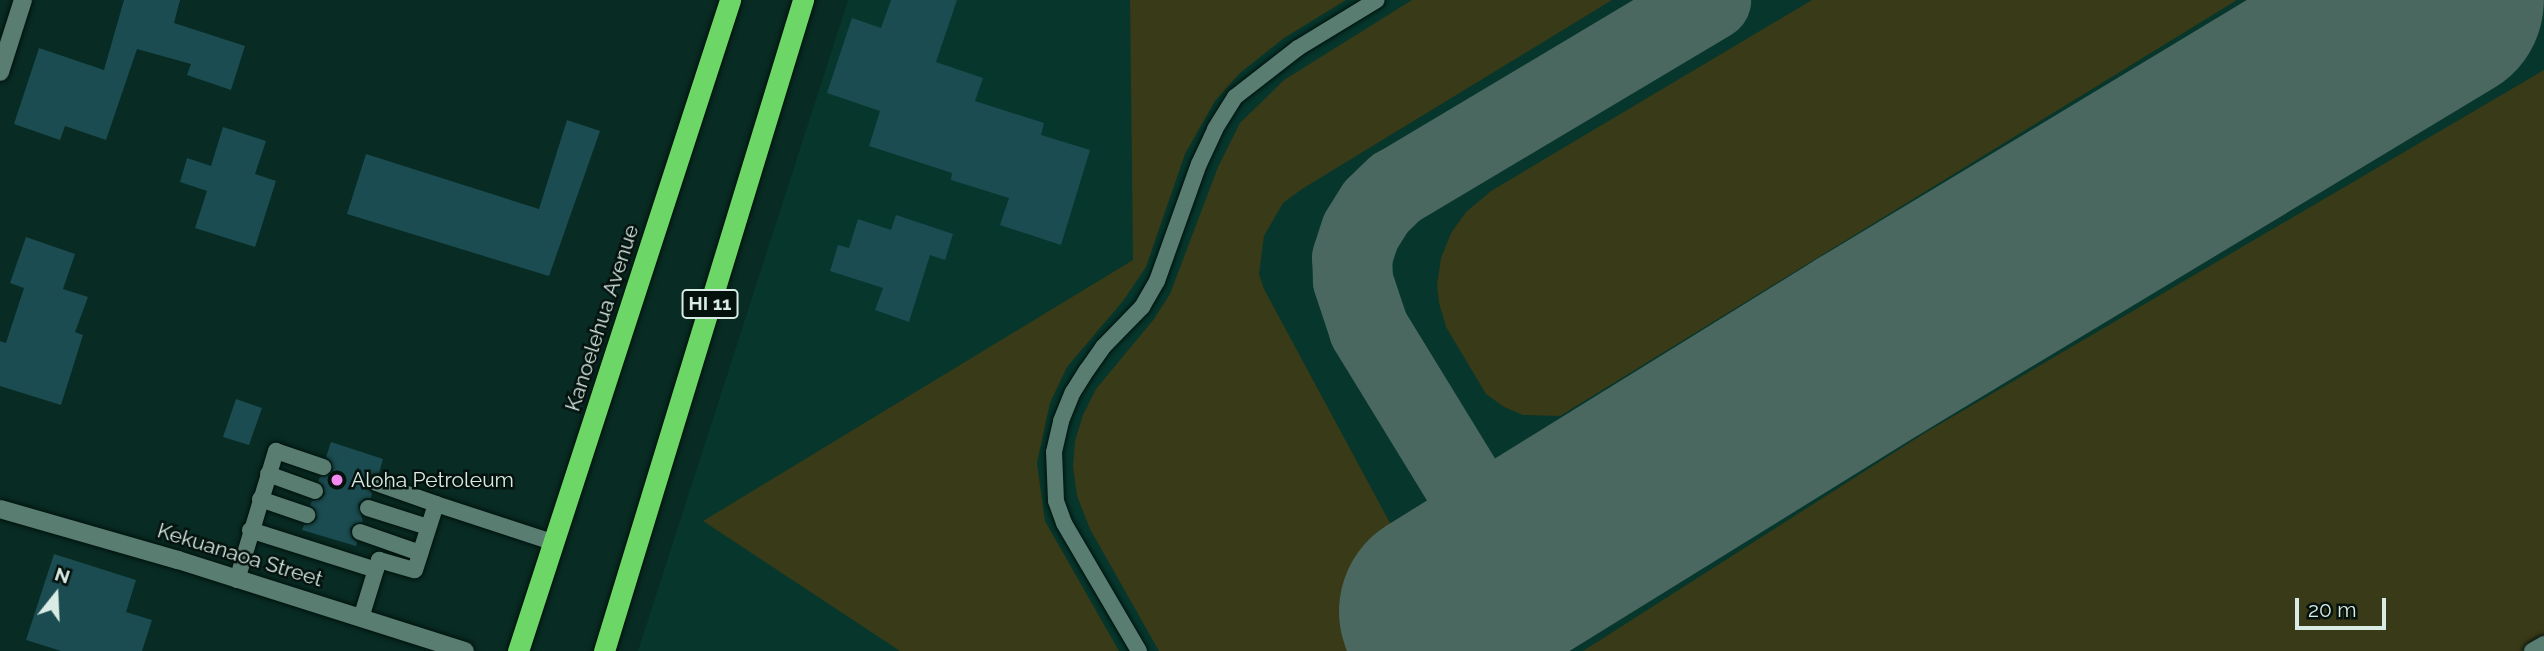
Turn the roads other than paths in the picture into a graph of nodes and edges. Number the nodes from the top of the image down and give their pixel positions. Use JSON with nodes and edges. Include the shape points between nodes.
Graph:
{"nodes":[{"id":1,"x":23,"y":0,"type":"edge"},
{"id":2,"x":730,"y":0,"type":"edge"},
{"id":3,"x":803,"y":0,"type":"edge"},
{"id":4,"x":1377,"y":0,"type":"edge"},
{"id":5,"x":0,"y":72,"type":"edge"},
{"id":6,"x":323,"y":467,"type":"dead end"},
{"id":7,"x":268,"y":474,"type":"junction"},
{"id":8,"x":376,"y":484,"type":"dead end"},
{"id":9,"x":315,"y":491,"type":"dead end"},
{"id":10,"x":260,"y":499,"type":"junction"},
{"id":11,"x":436,"y":504,"type":"junction"},
{"id":12,"x":368,"y":508,"type":"dead end"},
{"id":13,"x":0,"y":509,"type":"edge"},
{"id":14,"x":307,"y":515,"type":"dead end"},
{"id":15,"x":428,"y":527,"type":"junction"},
{"id":16,"x":250,"y":530,"type":"junction"},
{"id":17,"x":360,"y":532,"type":"dead end"},
{"id":18,"x":555,"y":544,"type":"junction"},
{"id":19,"x":420,"y":553,"type":"junction"},
{"id":20,"x":376,"y":570,"type":"junction"},
{"id":21,"x":237,"y":580,"type":"junction"},
{"id":22,"x":361,"y":618,"type":"junction"},
{"id":23,"x":2544,"y":644,"type":"edge"},
{"id":24,"x":465,"y":651,"type":"edge"},
{"id":25,"x":518,"y":651,"type":"edge"},
{"id":26,"x":604,"y":651,"type":"edge"},
{"id":27,"x":1139,"y":651,"type":"edge"},
{"id":28,"x":2532,"y":651,"type":"edge"}],
"edges":[{"from":1,"to":5,"type":"street"},
{"from":2,"to":18,"type":"highway","name":"Kanoelehua Avenue"},
{"from":3,"to":26,"type":"highway","number":"HI 11"},
{"from":4,"to":27,"type":"lane","via":[[1298,48],[1235,97],[1199,164],[1157,281],[1142,307],[1087,370],[1061,421],[1055,452],[1056,501],[1064,523]]},
{"from":6,"to":7,"type":"lane","via":[[276,451]]},
{"from":7,"to":9,"type":"lane"},
{"from":7,"to":10,"type":"lane"},
{"from":8,"to":11,"type":"lane"},
{"from":10,"to":14,"type":"lane"},
{"from":10,"to":16,"type":"lane"},
{"from":11,"to":15,"type":"lane"},
{"from":11,"to":18,"type":"lane"},
{"from":12,"to":15,"type":"lane"},
{"from":13,"to":21,"type":"street","name":"Kekuanaoa Street"},
{"from":15,"to":19,"type":"lane"},
{"from":16,"to":20,"type":"lane"},
{"from":16,"to":21,"type":"lane"},
{"from":17,"to":19,"type":"lane"},
{"from":18,"to":25,"type":"highway","name":"Kanoelehua Avenue"},
{"from":19,"to":20,"type":"lane","via":[[415,570],[379,560]]},
{"from":20,"to":22,"type":"lane"},
{"from":21,"to":22,"type":"street","name":"Kekuanaoa Street"},
{"from":22,"to":24,"type":"street","name":"Kekuanaoa Street"},
{"from":23,"to":28,"type":"lane"}]}
